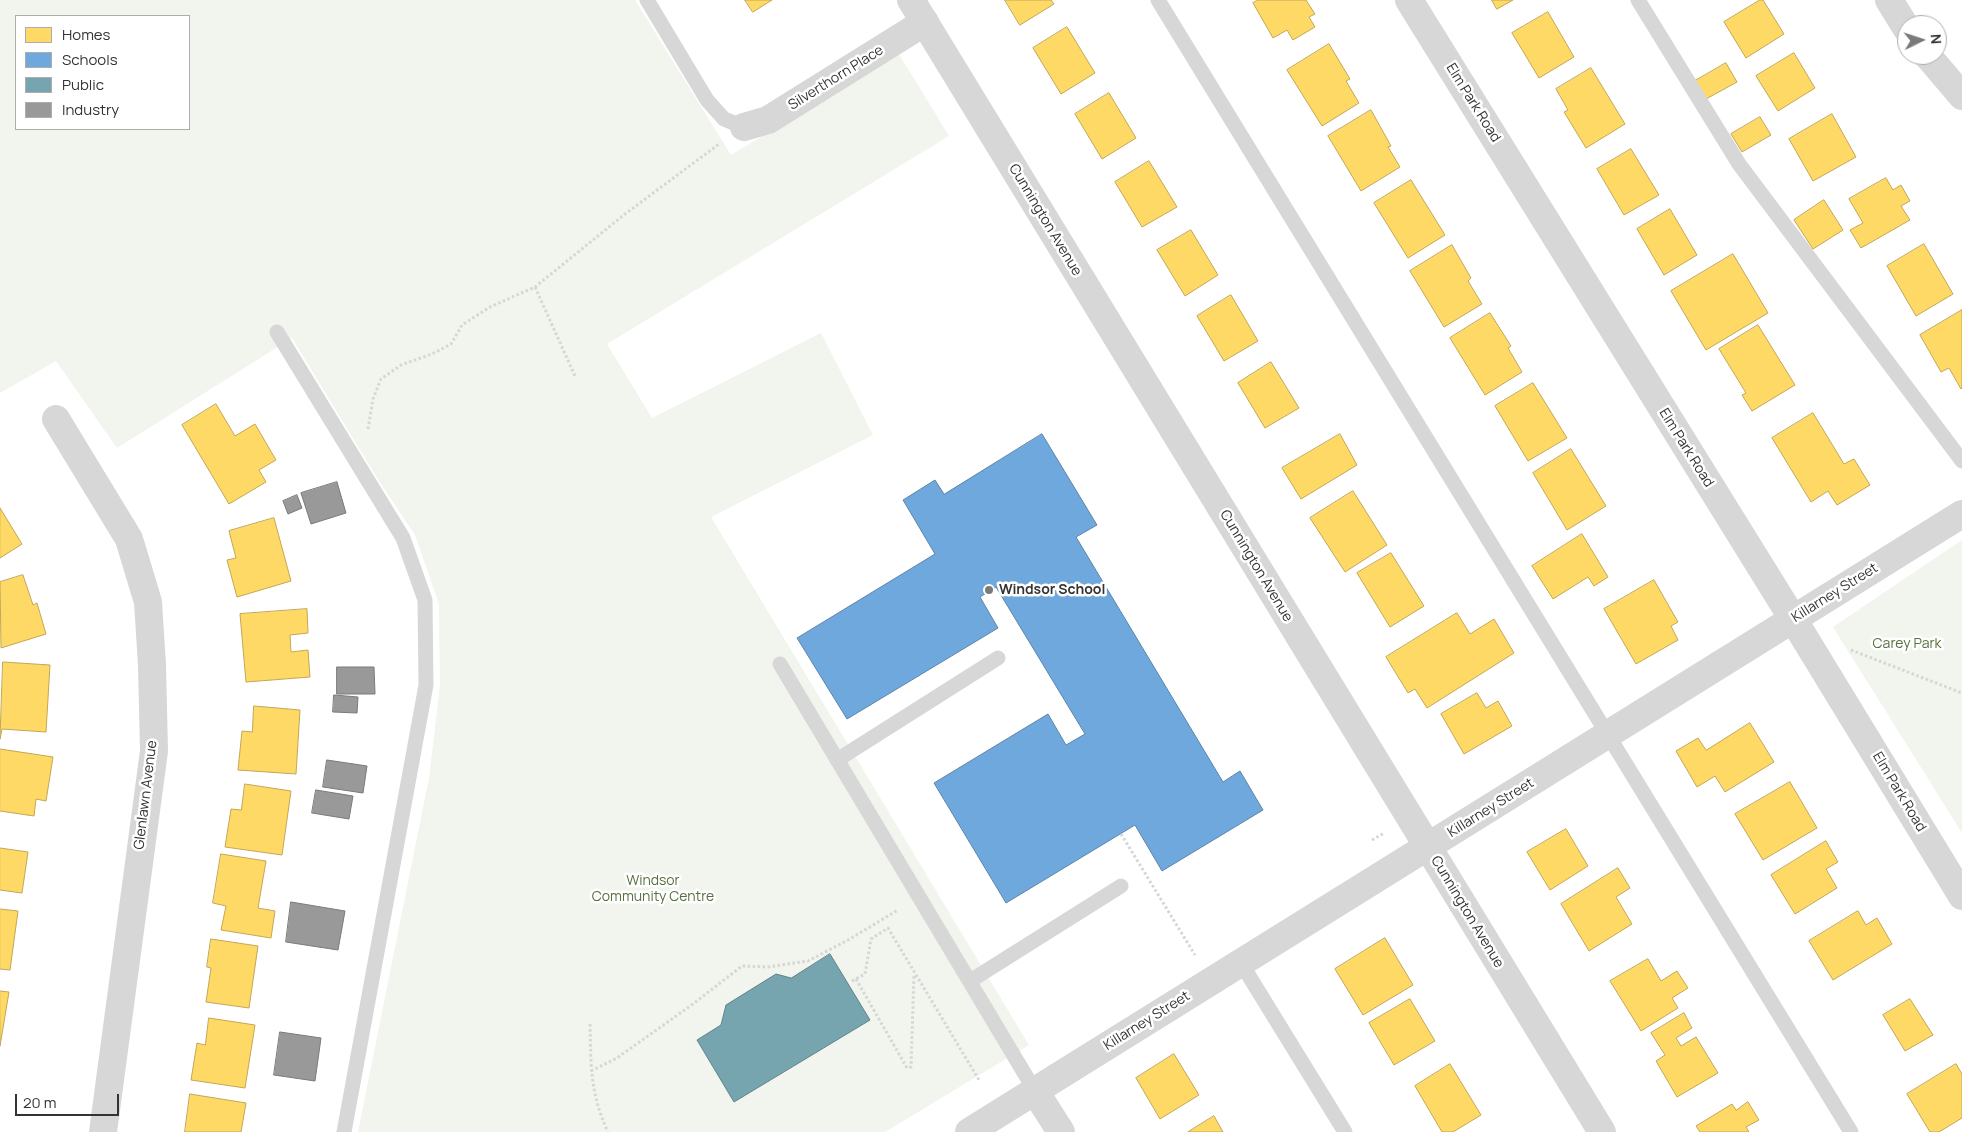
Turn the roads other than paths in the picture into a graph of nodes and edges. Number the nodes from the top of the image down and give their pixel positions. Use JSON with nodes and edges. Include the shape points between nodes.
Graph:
{"nodes":[{"id":1,"x":647,"y":0,"type":"edge"},
{"id":2,"x":1158,"y":0,"type":"edge"},
{"id":3,"x":1409,"y":0,"type":"edge"},
{"id":4,"x":1638,"y":0,"type":"edge"},
{"id":5,"x":1889,"y":0,"type":"edge"},
{"id":6,"x":918,"y":11,"type":"edge"},
{"id":7,"x":1898,"y":15,"type":"edge"},
{"id":8,"x":1936,"y":65,"type":"edge"},
{"id":9,"x":1962,"y":96,"type":"edge"},
{"id":10,"x":744,"y":127,"type":"joint"},
{"id":11,"x":277,"y":332,"type":"dead end"},
{"id":12,"x":56,"y":418,"type":"dead end"},
{"id":13,"x":1962,"y":461,"type":"edge"},
{"id":14,"x":1962,"y":514,"type":"edge"},
{"id":15,"x":1793,"y":619,"type":"junction"},
{"id":16,"x":998,"y":658,"type":"dead end"},
{"id":17,"x":780,"y":664,"type":"dead end"},
{"id":18,"x":1608,"y":736,"type":"junction"},
{"id":19,"x":837,"y":760,"type":"junction"},
{"id":20,"x":1428,"y":846,"type":"junction"},
{"id":21,"x":1121,"y":886,"type":"dead end"},
{"id":22,"x":1962,"y":896,"type":"edge"},
{"id":23,"x":1241,"y":963,"type":"junction"},
{"id":24,"x":970,"y":981,"type":"junction"},
{"id":25,"x":1036,"y":1090,"type":"junction"},
{"id":26,"x":103,"y":1132,"type":"edge"},
{"id":27,"x":344,"y":1132,"type":"edge"},
{"id":28,"x":968,"y":1132,"type":"edge"},
{"id":29,"x":1061,"y":1132,"type":"edge"},
{"id":30,"x":1345,"y":1132,"type":"edge"},
{"id":31,"x":1602,"y":1132,"type":"edge"},
{"id":32,"x":1851,"y":1132,"type":"edge"}],
"edges":[{"from":1,"to":10,"type":"lane","via":[[707,100],[724,119]]},
{"from":2,"to":18,"type":"lane"},
{"from":3,"to":15,"type":"street","name":"Elm Park Road"},
{"from":4,"to":13,"type":"lane","via":[[1740,164]]},
{"from":5,"to":7,"type":"street"},
{"from":6,"to":10,"type":"street","name":"Silverthorn Place","via":[[768,120]]},
{"from":6,"to":20,"type":"street","name":"Cunnington Avenue"},
{"from":8,"to":9,"type":"street"},
{"from":11,"to":27,"type":"lane","via":[[403,538],[425,600],[426,685]]},
{"from":12,"to":26,"type":"street","name":"Glenlawn Avenue","via":[[129,539],[148,602],[154,751]]},
{"from":14,"to":15,"type":"street","name":"Killarney Street"},
{"from":15,"to":18,"type":"street","name":"Killarney Street"},
{"from":15,"to":22,"type":"street","name":"Elm Park Road"},
{"from":16,"to":19,"type":"lane"},
{"from":17,"to":19,"type":"lane"},
{"from":18,"to":20,"type":"street","name":"Killarney Street"},
{"from":18,"to":32,"type":"lane"},
{"from":19,"to":24,"type":"lane"},
{"from":20,"to":23,"type":"street","name":"Killarney Street"},
{"from":20,"to":31,"type":"street","name":"Cunnington Avenue"},
{"from":21,"to":24,"type":"lane"},
{"from":23,"to":25,"type":"street","name":"Killarney Street"},
{"from":23,"to":30,"type":"lane"},
{"from":24,"to":25,"type":"lane"},
{"from":25,"to":28,"type":"street","name":"Killarney Street"},
{"from":25,"to":29,"type":"street"}]}
